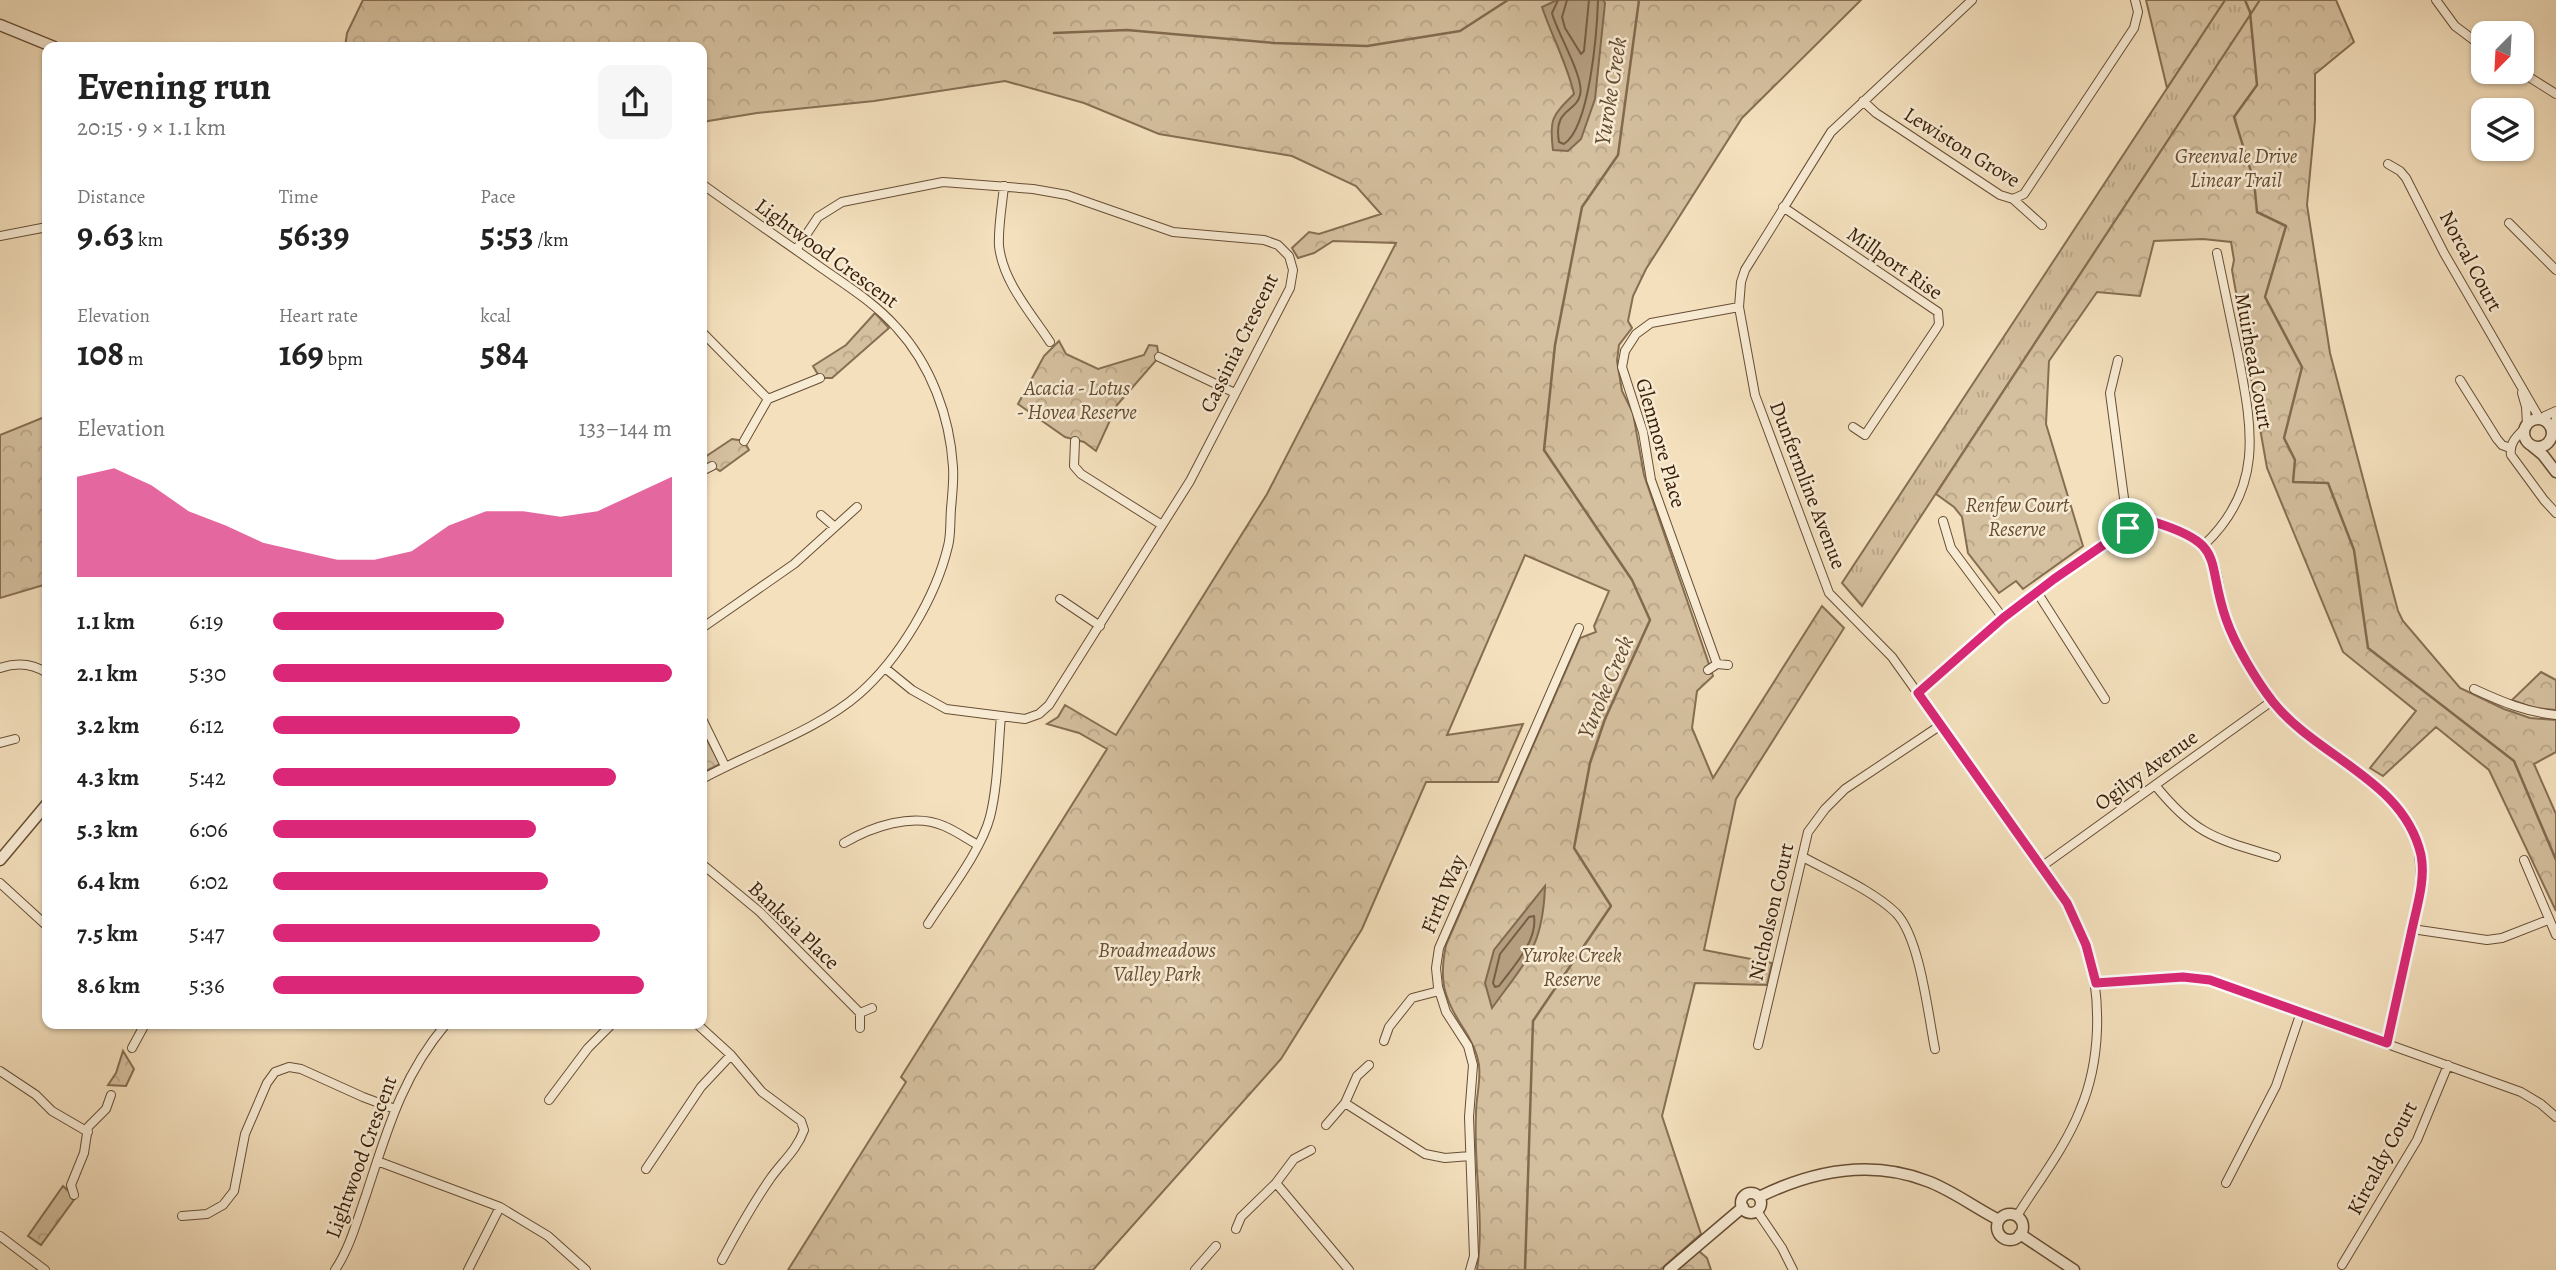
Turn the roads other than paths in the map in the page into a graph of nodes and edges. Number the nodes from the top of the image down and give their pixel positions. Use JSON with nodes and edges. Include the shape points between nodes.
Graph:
{"nodes":[{"id":1,"x":1972,"y":0,"type":"edge"},
{"id":2,"x":2135,"y":0,"type":"edge"},
{"id":3,"x":2436,"y":0,"type":"edge"},
{"id":4,"x":0,"y":24,"type":"edge"},
{"id":5,"x":2471,"y":38,"type":"edge"},
{"id":6,"x":42,"y":42,"type":"edge"},
{"id":7,"x":2534,"y":80,"type":"edge"},
{"id":8,"x":2556,"y":94,"type":"edge"},
{"id":9,"x":1863,"y":101,"type":"junction"},
{"id":10,"x":2388,"y":164,"type":"dead end"},
{"id":11,"x":1004,"y":186,"type":"junction"},
{"id":12,"x":707,"y":188,"type":"edge"},
{"id":13,"x":2013,"y":199,"type":"junction"},
{"id":14,"x":1783,"y":207,"type":"junction"},
{"id":15,"x":2509,"y":223,"type":"dead end"},
{"id":16,"x":2042,"y":225,"type":"dead end"},
{"id":17,"x":42,"y":228,"type":"edge"},
{"id":18,"x":0,"y":236,"type":"edge"},
{"id":19,"x":796,"y":250,"type":"junction"},
{"id":20,"x":2217,"y":253,"type":"dead end"},
{"id":21,"x":2556,"y":270,"type":"edge"},
{"id":22,"x":1739,"y":307,"type":"junction"},
{"id":23,"x":707,"y":337,"type":"edge"},
{"id":24,"x":1050,"y":342,"type":"dead end"},
{"id":25,"x":1159,"y":357,"type":"dead end"},
{"id":26,"x":2118,"y":360,"type":"dead end"},
{"id":27,"x":820,"y":378,"type":"dead end"},
{"id":28,"x":2460,"y":380,"type":"dead end"},
{"id":29,"x":2518,"y":381,"type":"junction"},
{"id":30,"x":1236,"y":393,"type":"junction"},
{"id":31,"x":768,"y":400,"type":"junction"},
{"id":32,"x":2556,"y":411,"type":"edge"},
{"id":33,"x":2556,"y":418,"type":"edge"},
{"id":34,"x":2541,"y":420,"type":"junction"},
{"id":35,"x":1853,"y":427,"type":"dead end"},
{"id":36,"x":2524,"y":429,"type":"junction"},
{"id":37,"x":2553,"y":439,"type":"edge"},
{"id":38,"x":1075,"y":441,"type":"dead end"},
{"id":39,"x":744,"y":442,"type":"dead end"},
{"id":40,"x":2528,"y":443,"type":"junction"},
{"id":41,"x":2510,"y":447,"type":"junction"},
{"id":42,"x":712,"y":466,"type":"dead end"},
{"id":43,"x":707,"y":468,"type":"edge"},
{"id":44,"x":2556,"y":472,"type":"edge"},
{"id":45,"x":858,"y":507,"type":"dead end"},
{"id":46,"x":2556,"y":513,"type":"edge"},
{"id":47,"x":821,"y":514,"type":"dead end"},
{"id":48,"x":1943,"y":521,"type":"dead end"},
{"id":49,"x":1163,"y":525,"type":"junction"},
{"id":50,"x":835,"y":527,"type":"junction"},
{"id":51,"x":2128,"y":528,"type":"junction"},
{"id":52,"x":2204,"y":545,"type":"junction"},
{"id":53,"x":2037,"y":592,"type":"junction"},
{"id":54,"x":1060,"y":599,"type":"dead end"},
{"id":55,"x":2003,"y":618,"type":"junction"},
{"id":56,"x":707,"y":625,"type":"edge"},
{"id":57,"x":1100,"y":626,"type":"junction"},
{"id":58,"x":1578,"y":628,"type":"dead end"},
{"id":59,"x":1717,"y":664,"type":"junction"},
{"id":60,"x":1728,"y":665,"type":"dead end"},
{"id":61,"x":0,"y":668,"type":"edge"},
{"id":62,"x":885,"y":668,"type":"junction"},
{"id":63,"x":42,"y":670,"type":"edge"},
{"id":64,"x":1708,"y":670,"type":"dead end"},
{"id":65,"x":2474,"y":689,"type":"dead end"},
{"id":66,"x":1918,"y":693,"type":"junction"},
{"id":67,"x":2105,"y":699,"type":"dead end"},
{"id":68,"x":2273,"y":701,"type":"junction"},
{"id":69,"x":2556,"y":715,"type":"edge"},
{"id":70,"x":1001,"y":716,"type":"junction"},
{"id":71,"x":1941,"y":725,"type":"junction"},
{"id":72,"x":707,"y":729,"type":"edge"},
{"id":73,"x":15,"y":739,"type":"dead end"},
{"id":74,"x":0,"y":743,"type":"edge"},
{"id":75,"x":725,"y":766,"type":"junction"},
{"id":76,"x":707,"y":776,"type":"edge"},
{"id":77,"x":2155,"y":785,"type":"junction"},
{"id":78,"x":42,"y":810,"type":"edge"},
{"id":79,"x":844,"y":843,"type":"dead end"},
{"id":80,"x":978,"y":845,"type":"junction"},
{"id":81,"x":1803,"y":857,"type":"junction"},
{"id":82,"x":2276,"y":857,"type":"dead end"},
{"id":83,"x":0,"y":860,"type":"edge"},
{"id":84,"x":2524,"y":860,"type":"dead end"},
{"id":85,"x":2041,"y":866,"type":"junction"},
{"id":86,"x":707,"y":867,"type":"edge"},
{"id":87,"x":0,"y":883,"type":"edge"},
{"id":88,"x":2548,"y":920,"type":"junction"},
{"id":89,"x":42,"y":921,"type":"edge"},
{"id":90,"x":928,"y":924,"type":"dead end"},
{"id":91,"x":2412,"y":929,"type":"junction"},
{"id":92,"x":2556,"y":935,"type":"edge"},
{"id":93,"x":2096,"y":983,"type":"junction"},
{"id":94,"x":1439,"y":991,"type":"junction"},
{"id":95,"x":872,"y":1008,"type":"dead end"},
{"id":96,"x":860,"y":1013,"type":"junction"},
{"id":97,"x":2301,"y":1013,"type":"junction"},
{"id":98,"x":860,"y":1028,"type":"dead end"},
{"id":99,"x":142,"y":1029,"type":"edge"},
{"id":100,"x":441,"y":1029,"type":"edge"},
{"id":101,"x":607,"y":1029,"type":"edge"},
{"id":102,"x":702,"y":1029,"type":"edge"},
{"id":103,"x":1384,"y":1041,"type":"dead end"},
{"id":104,"x":2387,"y":1043,"type":"junction"},
{"id":105,"x":1758,"y":1045,"type":"dead end"},
{"id":106,"x":132,"y":1048,"type":"dead end"},
{"id":107,"x":1935,"y":1049,"type":"dead end"},
{"id":108,"x":731,"y":1055,"type":"junction"},
{"id":109,"x":1369,"y":1065,"type":"dead end"},
{"id":110,"x":2448,"y":1065,"type":"junction"},
{"id":111,"x":0,"y":1071,"type":"edge"},
{"id":112,"x":111,"y":1094,"type":"dead end"},
{"id":113,"x":549,"y":1100,"type":"dead end"},
{"id":114,"x":1345,"y":1103,"type":"junction"},
{"id":115,"x":395,"y":1109,"type":"junction"},
{"id":116,"x":2556,"y":1117,"type":"edge"},
{"id":117,"x":1326,"y":1125,"type":"dead end"},
{"id":118,"x":88,"y":1132,"type":"junction"},
{"id":119,"x":1311,"y":1150,"type":"dead end"},
{"id":120,"x":1470,"y":1156,"type":"junction"},
{"id":121,"x":377,"y":1161,"type":"junction"},
{"id":122,"x":646,"y":1168,"type":"dead end"},
{"id":123,"x":2225,"y":1182,"type":"dead end"},
{"id":124,"x":1276,"y":1183,"type":"junction"},
{"id":125,"x":74,"y":1195,"type":"dead end"},
{"id":126,"x":1759,"y":1197,"type":"junction"},
{"id":127,"x":500,"y":1207,"type":"junction"},
{"id":128,"x":1742,"y":1207,"type":"junction"},
{"id":129,"x":1757,"y":1211,"type":"junction"},
{"id":130,"x":182,"y":1216,"type":"dead end"},
{"id":131,"x":2017,"y":1216,"type":"junction"},
{"id":132,"x":1999,"y":1220,"type":"junction"},
{"id":133,"x":1236,"y":1229,"type":"dead end"},
{"id":134,"x":2020,"y":1234,"type":"junction"},
{"id":135,"x":0,"y":1236,"type":"edge"},
{"id":136,"x":1216,"y":1246,"type":"dead end"},
{"id":137,"x":722,"y":1260,"type":"dead end"},
{"id":138,"x":2342,"y":1265,"type":"dead end"},
{"id":139,"x":45,"y":1270,"type":"edge"},
{"id":140,"x":335,"y":1270,"type":"edge"},
{"id":141,"x":468,"y":1270,"type":"edge"},
{"id":142,"x":586,"y":1270,"type":"edge"},
{"id":143,"x":1195,"y":1270,"type":"edge"},
{"id":144,"x":1349,"y":1270,"type":"edge"},
{"id":145,"x":1471,"y":1270,"type":"edge"},
{"id":146,"x":1669,"y":1270,"type":"edge"},
{"id":147,"x":1793,"y":1270,"type":"edge"},
{"id":148,"x":2074,"y":1270,"type":"edge"}],
"edges":[{"from":1,"to":9,"type":"street","name":"Dunfermline Avenue"},
{"from":2,"to":13,"type":"street","via":[[2134,28],[2024,194]]},
{"from":3,"to":5,"type":"street","via":[[2455,26]]},
{"from":4,"to":6,"type":"street"},
{"from":7,"to":8,"type":"street"},
{"from":9,"to":13,"type":"street","name":"Lewiston Grove","via":[[2000,195]]},
{"from":9,"to":14,"type":"street","name":"Dunfermline Avenue","via":[[1822,142]]},
{"from":10,"to":29,"type":"street","name":"Norcal Court","via":[[2406,178]]},
{"from":11,"to":19,"type":"street","name":"Cassinia Crescent","via":[[943,182],[842,202],[818,217]]},
{"from":11,"to":24,"type":"street","via":[[1002,262]]},
{"from":11,"to":30,"type":"street","name":"Cassinia Crescent","via":[[1067,195],[1173,232],[1278,245],[1289,256],[1293,270],[1290,288]]},
{"from":12,"to":19,"type":"street","name":"Lightwood Crescent"},
{"from":13,"to":16,"type":"street","name":"Lewiston Grove"},
{"from":14,"to":22,"type":"street","name":"Dunfermline Avenue","via":[[1745,270]]},
{"from":14,"to":35,"type":"street","name":"Millport Rise","via":[[1938,312],[1939,324],[1867,438]]},
{"from":15,"to":21,"type":"street"},
{"from":17,"to":18,"type":"street"},
{"from":19,"to":62,"type":"street","name":"Lightwood Crescent","via":[[899,329],[932,381],[950,436],[954,468],[948,544],[929,598]]},
{"from":20,"to":52,"type":"street","name":"Muirhead Court","via":[[2251,419],[2250,454],[2245,484],[2223,527]]},
{"from":22,"to":59,"type":"street","name":"Glenmore Place","via":[[1651,323],[1636,334],[1622,366],[1643,432],[1651,480]]},
{"from":22,"to":66,"type":"street","name":"Dunfermline Avenue","via":[[1755,395],[1829,593],[1892,657]]},
{"from":23,"to":31,"type":"street"},
{"from":25,"to":30,"type":"street"},
{"from":26,"to":51,"type":"street","via":[[2110,393]]},
{"from":27,"to":31,"type":"street"},
{"from":28,"to":41,"type":"street","via":[[2497,439]]},
{"from":29,"to":34,"type":"street","name":"Norcal Court"},
{"from":29,"to":36,"type":"street","name":"Norcal Court","via":[[2526,407]]},
{"from":30,"to":49,"type":"street","name":"Cassinia Crescent"},
{"from":31,"to":39,"type":"street"},
{"from":32,"to":34,"type":"street"},
{"from":33,"to":37,"type":"street"},
{"from":34,"to":36,"type":"street"},
{"from":34,"to":37,"type":"street","via":[[2550,426]]},
{"from":36,"to":40,"type":"street"},
{"from":36,"to":41,"type":"street"},
{"from":37,"to":40,"type":"street","via":[[2543,446]]},
{"from":38,"to":49,"type":"street","via":[[1074,466],[1081,474]]},
{"from":40,"to":44,"type":"street"},
{"from":41,"to":46,"type":"street","via":[[2511,455]]},
{"from":42,"to":43,"type":"street"},
{"from":45,"to":50,"type":"street"},
{"from":47,"to":50,"type":"street"},
{"from":48,"to":55,"type":"street","via":[[1951,548]]},
{"from":49,"to":57,"type":"street","name":"Cassinia Crescent"},
{"from":50,"to":56,"type":"street","via":[[794,564]]},
{"from":51,"to":52,"type":"street","via":[[2154,522],[2182,530]]},
{"from":51,"to":53,"type":"street"},
{"from":52,"to":68,"type":"street","via":[[2213,561],[2235,641]]},
{"from":53,"to":55,"type":"street"},
{"from":53,"to":67,"type":"street"},
{"from":54,"to":57,"type":"street"},
{"from":55,"to":66,"type":"street"},
{"from":57,"to":70,"type":"street","name":"Cassinia Crescent","via":[[1049,705],[1026,719]]},
{"from":58,"to":94,"type":"street","name":"Firth Way","via":[[1439,948]]},
{"from":59,"to":60,"type":"street"},
{"from":59,"to":64,"type":"street"},
{"from":61,"to":63,"type":"street","via":[[12,663]]},
{"from":62,"to":70,"type":"street","name":"Cassinia Crescent","via":[[946,709]]},
{"from":62,"to":75,"type":"street","name":"Lightwood Crescent","via":[[836,710]]},
{"from":65,"to":69,"type":"street","via":[[2531,713]]},
{"from":66,"to":71,"type":"street","name":"Dunfermline Avenue"},
{"from":68,"to":77,"type":"street","name":"Ogilvy Avenue"},
{"from":68,"to":91,"type":"street","via":[[2322,748],[2397,804],[2414,831],[2422,859]]},
{"from":70,"to":80,"type":"street","via":[[992,807]]},
{"from":71,"to":81,"type":"street","name":"Nicholson Court","via":[[1845,789],[1808,832]]},
{"from":71,"to":85,"type":"street","name":"Dunfermline Avenue"},
{"from":72,"to":75,"type":"street"},
{"from":73,"to":74,"type":"street"},
{"from":75,"to":76,"type":"street","name":"Lightwood Crescent"},
{"from":77,"to":82,"type":"street","via":[[2205,833]]},
{"from":77,"to":85,"type":"street","name":"Ogilvy Avenue"},
{"from":78,"to":83,"type":"street"},
{"from":79,"to":80,"type":"street","via":[[886,825],[916,820],[945,826]]},
{"from":80,"to":90,"type":"street"},
{"from":81,"to":105,"type":"street","name":"Nicholson Court"},
{"from":81,"to":107,"type":"street","via":[[1898,915],[1914,946]]},
{"from":84,"to":88,"type":"street"},
{"from":85,"to":93,"type":"street","name":"Dunfermline Avenue","via":[[2067,903],[2086,945]]},
{"from":86,"to":96,"type":"street","name":"Banksia Place","via":[[760,912]]},
{"from":87,"to":89,"type":"street"},
{"from":88,"to":91,"type":"street","via":[[2487,940]]},
{"from":88,"to":92,"type":"street"},
{"from":91,"to":104,"type":"street"},
{"from":93,"to":97,"type":"street","via":[[2183,977],[2210,980]]},
{"from":93,"to":131,"type":"street","name":"Dunfermline Avenue","via":[[2096,1040],[2080,1110]]},
{"from":94,"to":103,"type":"street","via":[[1412,998]]},
{"from":94,"to":120,"type":"street","name":"Firth Way","via":[[1473,1065]]},
{"from":95,"to":96,"type":"street"},
{"from":96,"to":98,"type":"street"},
{"from":97,"to":104,"type":"street"},
{"from":97,"to":123,"type":"street","via":[[2276,1086]]},
{"from":99,"to":106,"type":"street"},
{"from":100,"to":115,"type":"street","name":"Lightwood Crescent","via":[[409,1077]]},
{"from":101,"to":113,"type":"street"},
{"from":102,"to":108,"type":"street"},
{"from":104,"to":110,"type":"street"},
{"from":108,"to":122,"type":"street","via":[[685,1107]]},
{"from":108,"to":137,"type":"street","via":[[762,1092],[801,1121],[804,1130],[800,1143],[744,1218]]},
{"from":109,"to":114,"type":"street","via":[[1357,1076]]},
{"from":110,"to":116,"type":"street","via":[[2521,1092]]},
{"from":110,"to":138,"type":"street","name":"Kircaldy Court","via":[[2417,1140]]},
{"from":111,"to":118,"type":"street"},
{"from":112,"to":118,"type":"street","via":[[106,1110]]},
{"from":114,"to":117,"type":"street"},
{"from":114,"to":120,"type":"street","via":[[1425,1154]]},
{"from":115,"to":121,"type":"street","name":"Lightwood Crescent"},
{"from":115,"to":130,"type":"street","via":[[301,1069],[275,1072],[245,1134],[234,1191],[223,1205],[207,1214]]},
{"from":118,"to":125,"type":"street","via":[[71,1185]]},
{"from":119,"to":124,"type":"street","via":[[1294,1159]]},
{"from":120,"to":145,"type":"street","name":"Firth Way","via":[[1474,1212]]},
{"from":121,"to":127,"type":"street"},
{"from":121,"to":140,"type":"street","name":"Lightwood Crescent"},
{"from":124,"to":133,"type":"street","via":[[1241,1217]]},
{"from":124,"to":144,"type":"street"},
{"from":126,"to":128,"type":"street","via":[[1745,1195]]},
{"from":126,"to":129,"type":"street"},
{"from":126,"to":132,"type":"street","via":[[1798,1179],[1850,1170],[1893,1171],[1928,1181]]},
{"from":127,"to":141,"type":"street"},
{"from":127,"to":142,"type":"street","via":[[548,1237]]},
{"from":128,"to":129,"type":"street"},
{"from":128,"to":146,"type":"street"},
{"from":129,"to":147,"type":"street"},
{"from":131,"to":132,"type":"street","via":[[2006,1214]]},
{"from":131,"to":134,"type":"street","via":[[2022,1223]]},
{"from":132,"to":134,"type":"street","via":[[1998,1232],[2003,1238]]},
{"from":134,"to":148,"type":"street"},
{"from":135,"to":139,"type":"street"},
{"from":136,"to":143,"type":"street"}]}
